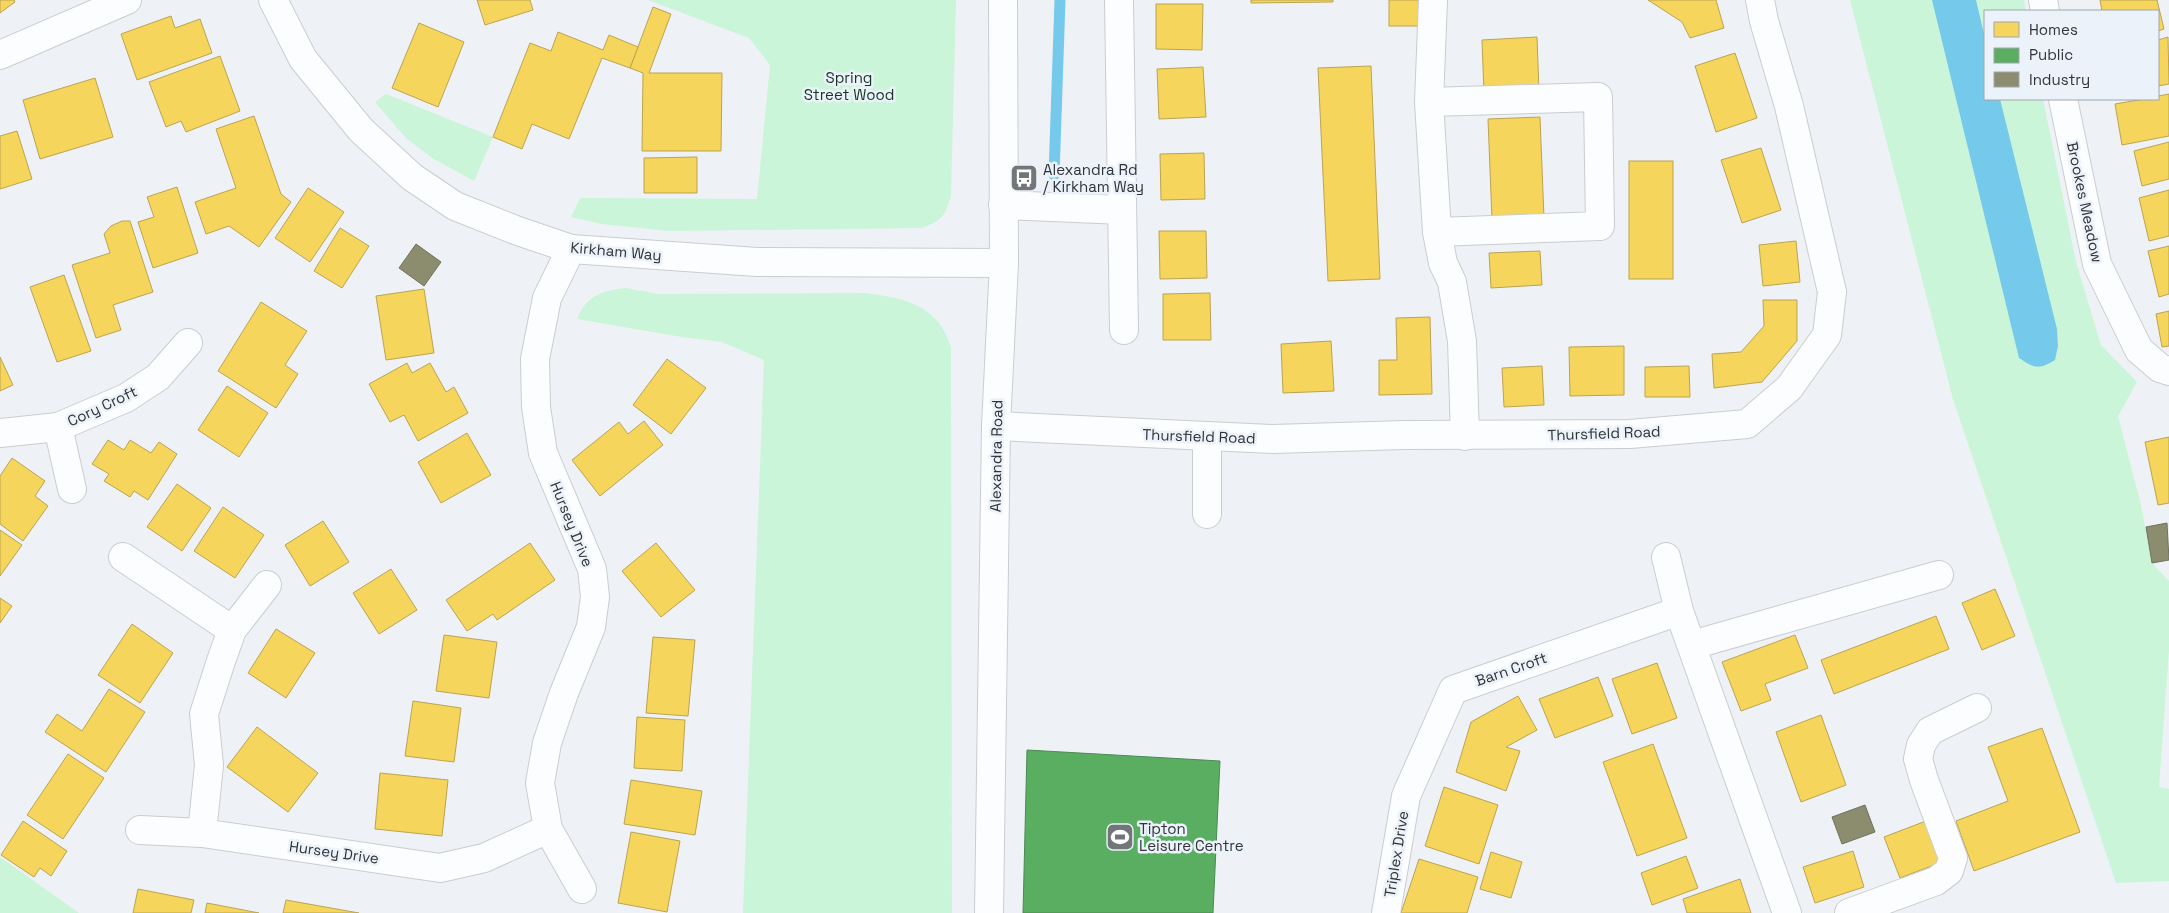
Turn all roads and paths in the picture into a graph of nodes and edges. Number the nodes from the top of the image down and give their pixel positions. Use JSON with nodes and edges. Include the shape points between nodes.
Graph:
{"nodes":[{"id":1,"x":127,"y":0,"type":"edge"},
{"id":2,"x":273,"y":0,"type":"edge"},
{"id":3,"x":1003,"y":0,"type":"edge"},
{"id":4,"x":1119,"y":0,"type":"edge"},
{"id":5,"x":1433,"y":0,"type":"edge"},
{"id":6,"x":1760,"y":0,"type":"edge"},
{"id":7,"x":0,"y":54,"type":"edge"},
{"id":8,"x":2063,"y":100,"type":"edge"},
{"id":9,"x":1429,"y":102,"type":"junction"},
{"id":10,"x":1003,"y":205,"type":"junction"},
{"id":11,"x":1122,"y":210,"type":"junction"},
{"id":12,"x":1436,"y":232,"type":"junction"},
{"id":13,"x":571,"y":249,"type":"junction"},
{"id":14,"x":1004,"y":263,"type":"junction"},
{"id":15,"x":1124,"y":330,"type":"dead end"},
{"id":16,"x":188,"y":343,"type":"dead end"},
{"id":17,"x":2169,"y":371,"type":"edge"},
{"id":18,"x":996,"y":426,"type":"junction"},
{"id":19,"x":58,"y":427,"type":"junction"},
{"id":20,"x":0,"y":433,"type":"edge"},
{"id":21,"x":1465,"y":436,"type":"junction"},
{"id":22,"x":1207,"y":437,"type":"junction"},
{"id":23,"x":72,"y":489,"type":"dead end"},
{"id":24,"x":1207,"y":514,"type":"dead end"},
{"id":25,"x":123,"y":557,"type":"dead end"},
{"id":26,"x":1666,"y":557,"type":"dead end"},
{"id":27,"x":1939,"y":575,"type":"dead end"},
{"id":28,"x":266,"y":585,"type":"dead end"},
{"id":29,"x":1679,"y":610,"type":"junction"},
{"id":30,"x":232,"y":630,"type":"junction"},
{"id":31,"x":1692,"y":645,"type":"junction"},
{"id":32,"x":1977,"y":708,"type":"dead end"},
{"id":33,"x":1406,"y":796,"type":"joint"},
{"id":34,"x":548,"y":829,"type":"junction"},
{"id":35,"x":140,"y":830,"type":"dead end"},
{"id":36,"x":202,"y":833,"type":"junction"},
{"id":37,"x":582,"y":889,"type":"dead end"},
{"id":38,"x":989,"y":913,"type":"edge"},
{"id":39,"x":1386,"y":913,"type":"edge"},
{"id":40,"x":1787,"y":913,"type":"edge"},
{"id":41,"x":1849,"y":913,"type":"edge"}],
"edges":[{"from":1,"to":7,"type":"street"},
{"from":2,"to":13,"type":"street","name":"Kirkham Way","via":[[303,59],[361,130],[412,178],[455,206]]},
{"from":3,"to":10,"type":"street","name":"Alexandra Road"},
{"from":4,"to":11,"type":"street"},
{"from":5,"to":9,"type":"street"},
{"from":6,"to":21,"type":"street","name":"Thursfield Road","via":[[1789,106],[1832,292],[1827,335],[1789,388],[1747,424],[1630,434]]},
{"from":8,"to":17,"type":"street","name":"Brookes Meadow","via":[[2097,264],[2139,350],[2160,368]]},
{"from":9,"to":12,"type":"street"},
{"from":9,"to":12,"type":"street","via":[[1598,97],[1600,226]]},
{"from":10,"to":11,"type":"street"},
{"from":10,"to":14,"type":"street","name":"Alexandra Road"},
{"from":11,"to":15,"type":"street"},
{"from":12,"to":21,"type":"street","via":[[1452,282],[1462,341]]},
{"from":13,"to":14,"type":"street","name":"Kirkham Way","via":[[757,262]]},
{"from":13,"to":34,"type":"street","name":"Hursey Drive","via":[[547,298],[535,360],[536,406],[543,453],[592,569],[595,597],[591,627],[548,743],[540,783]]},
{"from":14,"to":18,"type":"street","name":"Alexandra Road"},
{"from":16,"to":19,"type":"street","name":"Cory Croft","via":[[158,377],[126,398]]},
{"from":18,"to":22,"type":"street","name":"Thursfield Road"},
{"from":18,"to":38,"type":"street","name":"Alexandra Road"},
{"from":19,"to":20,"type":"street","name":"Cory Croft"},
{"from":19,"to":23,"type":"street","name":"Cory Croft"},
{"from":21,"to":22,"type":"street","name":"Thursfield Road"},
{"from":22,"to":24,"type":"street"},
{"from":25,"to":30,"type":"street"},
{"from":26,"to":29,"type":"street"},
{"from":27,"to":31,"type":"street"},
{"from":28,"to":30,"type":"street"},
{"from":29,"to":31,"type":"street"},
{"from":29,"to":33,"type":"street","name":"Barn Croft","via":[[1453,690]]},
{"from":30,"to":36,"type":"street","via":[[204,714],[209,765]]},
{"from":31,"to":40,"type":"street"},
{"from":32,"to":41,"type":"street","via":[[1930,731],[1920,745],[1918,759],[1924,780],[1953,858],[1949,871],[1936,881]]},
{"from":33,"to":39,"type":"street","name":"Triplex Drive"},
{"from":34,"to":36,"type":"street","name":"Hursey Drive","via":[[484,858],[440,868]]},
{"from":34,"to":37,"type":"street","name":"Hursey Drive"},
{"from":35,"to":36,"type":"street","name":"Hursey Drive"}]}
